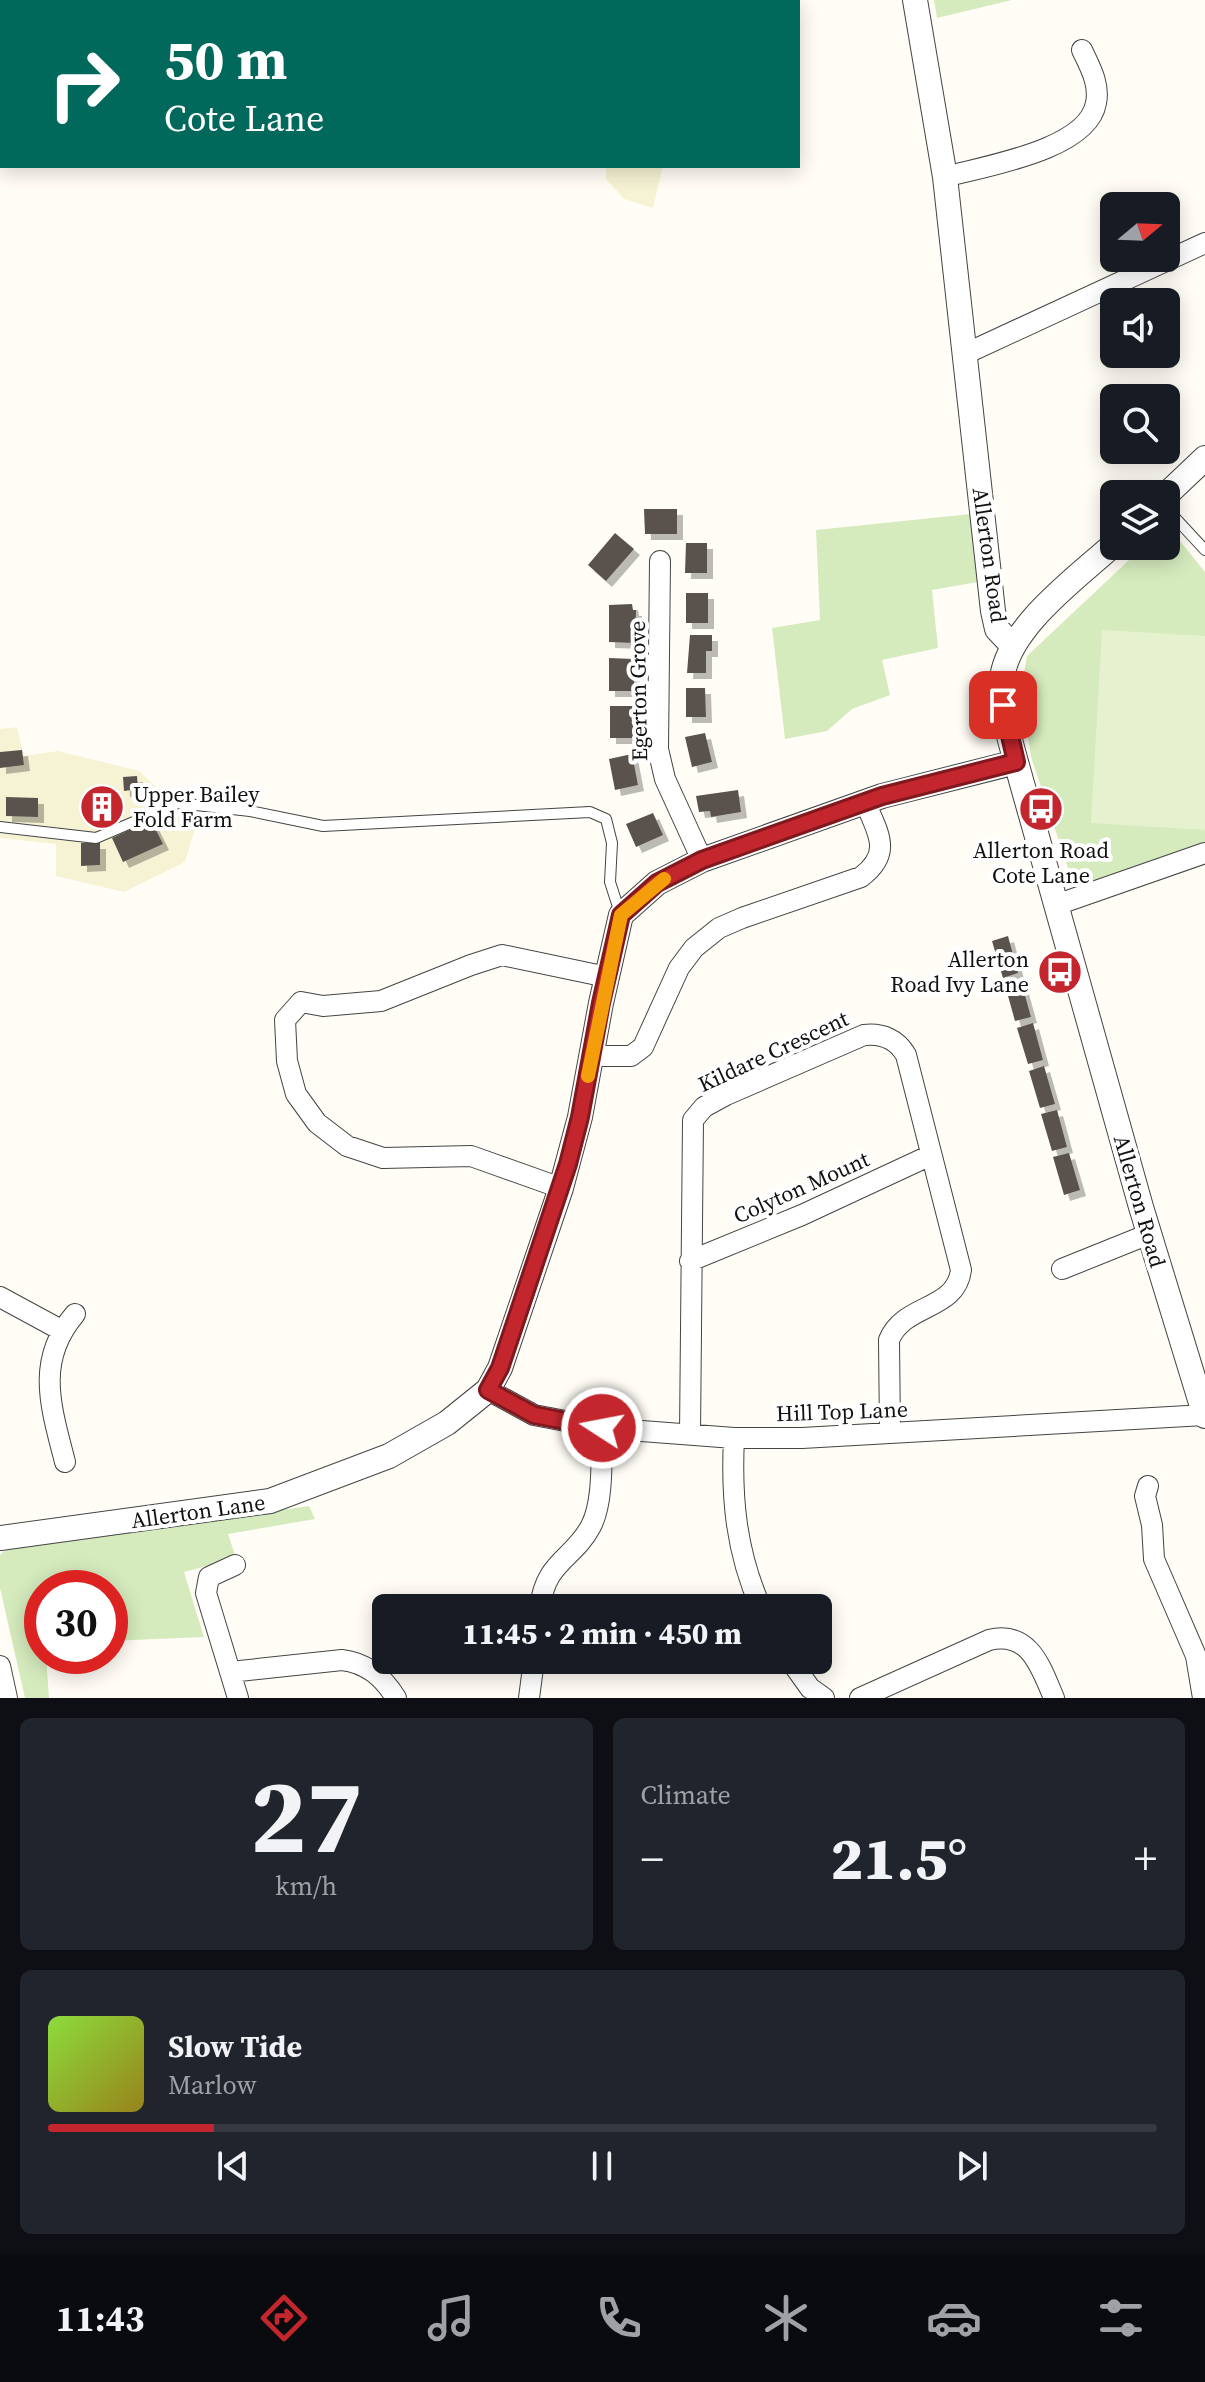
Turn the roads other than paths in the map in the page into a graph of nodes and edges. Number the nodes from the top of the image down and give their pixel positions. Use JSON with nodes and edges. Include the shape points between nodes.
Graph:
{"nodes":[{"id":1,"x":915,"y":0,"type":"edge"},
{"id":2,"x":1082,"y":50,"type":"dead end"},
{"id":3,"x":945,"y":177,"type":"junction"},
{"id":4,"x":1205,"y":243,"type":"edge"},
{"id":5,"x":965,"y":354,"type":"junction"},
{"id":6,"x":1205,"y":458,"type":"edge"},
{"id":7,"x":1180,"y":482,"type":"edge"},
{"id":8,"x":1180,"y":523,"type":"edge"},
{"id":9,"x":1205,"y":550,"type":"edge"},
{"id":10,"x":1100,"y":557,"type":"edge"},
{"id":11,"x":660,"y":561,"type":"dead end"},
{"id":12,"x":1012,"y":645,"type":"junction"},
{"id":13,"x":1016,"y":762,"type":"junction"},
{"id":14,"x":865,"y":802,"type":"junction"},
{"id":15,"x":0,"y":827,"type":"edge"},
{"id":16,"x":1205,"y":853,"type":"edge"},
{"id":17,"x":702,"y":860,"type":"junction"},
{"id":18,"x":1056,"y":905,"type":"junction"},
{"id":19,"x":621,"y":915,"type":"junction"},
{"id":20,"x":607,"y":977,"type":"junction"},
{"id":21,"x":592,"y":1056,"type":"junction"},
{"id":22,"x":931,"y":1155,"type":"junction"},
{"id":23,"x":561,"y":1188,"type":"junction"},
{"id":24,"x":1149,"y":1234,"type":"junction"},
{"id":25,"x":690,"y":1261,"type":"junction"},
{"id":26,"x":1062,"y":1269,"type":"dead end"},
{"id":27,"x":0,"y":1297,"type":"edge"},
{"id":28,"x":75,"y":1314,"type":"dead end"},
{"id":29,"x":61,"y":1330,"type":"junction"},
{"id":30,"x":488,"y":1390,"type":"junction"},
{"id":31,"x":1205,"y":1415,"type":"edge"},
{"id":32,"x":602,"y":1428,"type":"junction"},
{"id":33,"x":890,"y":1433,"type":"junction"},
{"id":34,"x":690,"y":1434,"type":"junction"},
{"id":35,"x":734,"y":1438,"type":"junction"},
{"id":36,"x":65,"y":1462,"type":"dead end"},
{"id":37,"x":1148,"y":1486,"type":"dead end"},
{"id":38,"x":0,"y":1538,"type":"edge"},
{"id":39,"x":235,"y":1565,"type":"dead end"},
{"id":40,"x":541,"y":1594,"type":"edge"},
{"id":41,"x":756,"y":1594,"type":"edge"},
{"id":42,"x":1198,"y":1638,"type":"edge"},
{"id":43,"x":0,"y":1666,"type":"edge"},
{"id":44,"x":230,"y":1672,"type":"junction"},
{"id":45,"x":532,"y":1674,"type":"edge"},
{"id":46,"x":800,"y":1674,"type":"edge"},
{"id":47,"x":904,"y":1689,"type":"edge"},
{"id":48,"x":7,"y":1698,"type":"edge"},
{"id":49,"x":238,"y":1698,"type":"edge"},
{"id":50,"x":396,"y":1698,"type":"edge"},
{"id":51,"x":529,"y":1698,"type":"edge"},
{"id":52,"x":824,"y":1698,"type":"edge"},
{"id":53,"x":860,"y":1698,"type":"edge"},
{"id":54,"x":1054,"y":1698,"type":"edge"},
{"id":55,"x":1203,"y":1698,"type":"edge"}],
"edges":[{"from":1,"to":3,"type":"street","name":"Allerton Road"},
{"from":2,"to":3,"type":"street","via":[[1097,101],[1091,120],[1074,136]]},
{"from":3,"to":5,"type":"street","name":"Allerton Road"},
{"from":4,"to":5,"type":"street"},
{"from":5,"to":12,"type":"street","name":"Allerton Road","via":[[993,611],[997,629]]},
{"from":6,"to":7,"type":"street"},
{"from":8,"to":9,"type":"lane"},
{"from":10,"to":12,"type":"street","via":[[1028,623]]},
{"from":11,"to":17,"type":"street","name":"Egerton Grove","via":[[658,749],[665,779]]},
{"from":12,"to":13,"type":"street","name":"Allerton Road","via":[[1002,681]]},
{"from":13,"to":14,"type":"street"},
{"from":13,"to":18,"type":"street","name":"Allerton Road"},
{"from":14,"to":17,"type":"street"},
{"from":14,"to":21,"type":"street","via":[[879,836],[880,857],[873,868],[861,877],[719,928],[679,968],[643,1047],[631,1056]]},
{"from":15,"to":19,"type":"lane","via":[[96,838],[178,803],[323,826],[590,812],[606,819],[612,843],[610,882]]},
{"from":16,"to":18,"type":"street"},
{"from":17,"to":19,"type":"street","via":[[657,883]]},
{"from":18,"to":24,"type":"street","name":"Allerton Road"},
{"from":19,"to":20,"type":"street"},
{"from":20,"to":21,"type":"street"},
{"from":20,"to":23,"type":"street","via":[[502,955],[381,1001],[323,1006],[301,1002],[285,1020],[287,1061],[296,1094],[317,1123],[347,1146],[383,1158],[471,1156]]},
{"from":21,"to":23,"type":"street"},
{"from":22,"to":25,"type":"street","name":"Colyton Mount"},
{"from":22,"to":25,"type":"street","name":"Kildare Crescent","via":[[906,1055],[882,1035],[864,1035],[726,1095],[699,1111],[692,1126]]},
{"from":22,"to":33,"type":"street","name":"Kildare Crescent","via":[[960,1277],[950,1294],[904,1319],[892,1332]]},
{"from":23,"to":30,"type":"street"},
{"from":24,"to":26,"type":"street"},
{"from":24,"to":31,"type":"street","name":"Allerton Road"},
{"from":25,"to":34,"type":"street","name":"Kildare Crescent"},
{"from":27,"to":29,"type":"street"},
{"from":28,"to":29,"type":"street"},
{"from":29,"to":36,"type":"street","via":[[48,1375]]},
{"from":30,"to":32,"type":"street","name":"Hill Top Lane","via":[[534,1415]]},
{"from":30,"to":38,"type":"street","name":"Allerton Lane","via":[[447,1423],[389,1456],[270,1501]]},
{"from":31,"to":33,"type":"street","name":"Hill Top Lane"},
{"from":32,"to":34,"type":"street","name":"Hill Top Lane"},
{"from":32,"to":40,"type":"street","via":[[598,1508],[590,1528],[550,1573]]},
{"from":33,"to":35,"type":"street","name":"Hill Top Lane"},
{"from":34,"to":35,"type":"street","name":"Hill Top Lane"},
{"from":35,"to":41,"type":"street","via":[[734,1513],[741,1555]]},
{"from":37,"to":42,"type":"street","via":[[1154,1559]]},
{"from":39,"to":44,"type":"street","via":[[209,1577],[206,1593]]},
{"from":42,"to":55,"type":"street"},
{"from":43,"to":48,"type":"street"},
{"from":44,"to":49,"type":"street"},
{"from":44,"to":50,"type":"street","via":[[353,1661],[385,1681]]},
{"from":45,"to":51,"type":"street"},
{"from":46,"to":52,"type":"street"},
{"from":47,"to":53,"type":"street"},
{"from":47,"to":54,"type":"street","via":[[989,1640],[1004,1638],[1034,1654]]}]}
